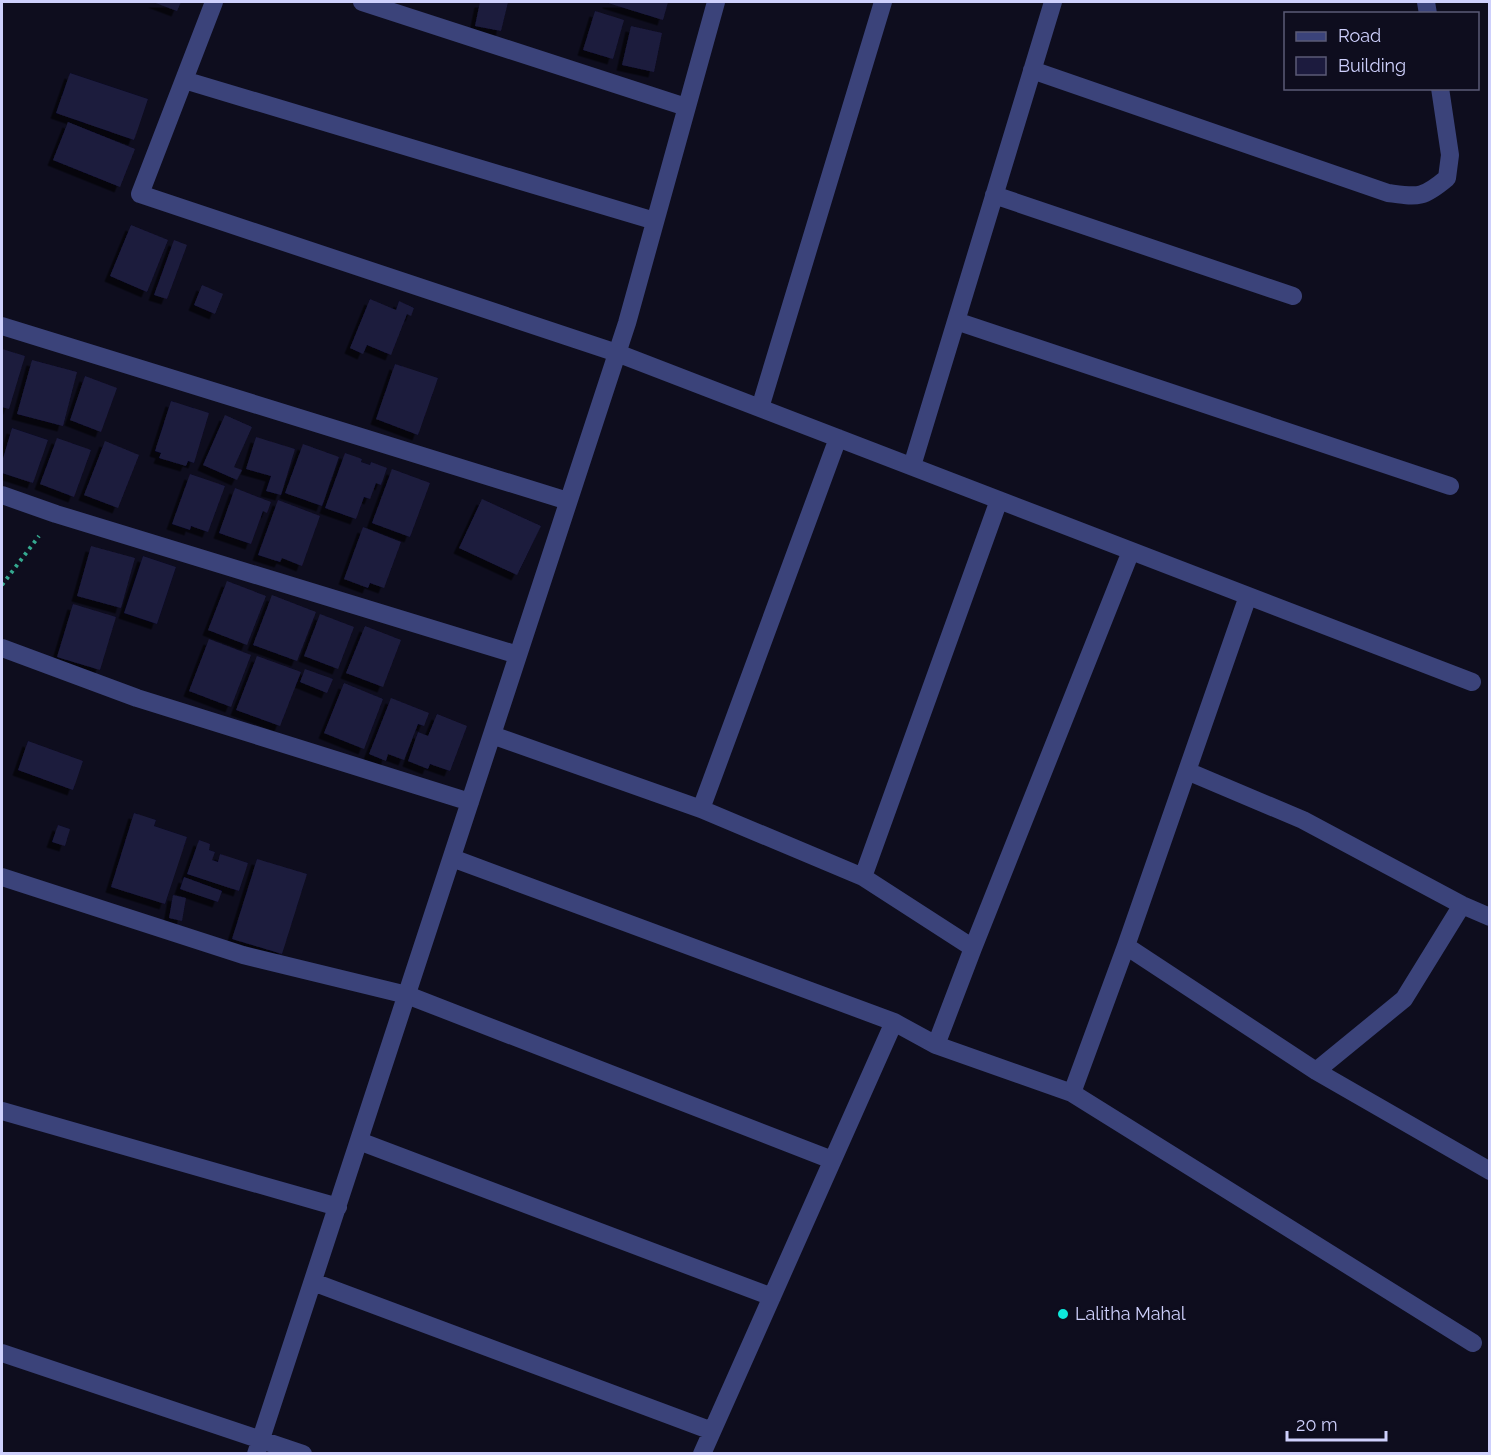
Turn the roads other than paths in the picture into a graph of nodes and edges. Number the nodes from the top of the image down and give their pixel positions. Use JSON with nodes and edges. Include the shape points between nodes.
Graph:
{"nodes":[{"id":1,"x":214,"y":2,"type":"edge"},
{"id":2,"x":362,"y":2,"type":"edge"},
{"id":3,"x":716,"y":2,"type":"edge"},
{"id":4,"x":883,"y":2,"type":"edge"},
{"id":5,"x":1053,"y":2,"type":"edge"},
{"id":6,"x":1032,"y":70,"type":"junction"},
{"id":7,"x":184,"y":80,"type":"junction"},
{"id":8,"x":1440,"y":90,"type":"edge"},
{"id":9,"x":686,"y":107,"type":"junction"},
{"id":10,"x":994,"y":195,"type":"junction"},
{"id":11,"x":655,"y":221,"type":"junction"},
{"id":12,"x":1293,"y":296,"type":"dead end"},
{"id":13,"x":956,"y":321,"type":"junction"},
{"id":14,"x":2,"y":326,"type":"edge"},
{"id":15,"x":617,"y":353,"type":"junction"},
{"id":16,"x":760,"y":408,"type":"junction"},
{"id":17,"x":838,"y":438,"type":"junction"},
{"id":18,"x":912,"y":466,"type":"junction"},
{"id":19,"x":1450,"y":486,"type":"dead end"},
{"id":20,"x":2,"y":495,"type":"edge"},
{"id":21,"x":999,"y":500,"type":"junction"},
{"id":22,"x":568,"y":501,"type":"junction"},
{"id":23,"x":1131,"y":551,"type":"junction"},
{"id":24,"x":1248,"y":596,"type":"junction"},
{"id":25,"x":2,"y":648,"type":"edge"},
{"id":26,"x":518,"y":655,"type":"junction"},
{"id":27,"x":1472,"y":682,"type":"dead end"},
{"id":28,"x":492,"y":735,"type":"junction"},
{"id":29,"x":1187,"y":771,"type":"junction"},
{"id":30,"x":470,"y":802,"type":"junction"},
{"id":31,"x":701,"y":809,"type":"junction"},
{"id":32,"x":452,"y":858,"type":"junction"},
{"id":33,"x":2,"y":877,"type":"edge"},
{"id":34,"x":863,"y":877,"type":"junction"},
{"id":35,"x":1462,"y":905,"type":"junction"},
{"id":36,"x":1490,"y":917,"type":"edge"},
{"id":37,"x":1126,"y":946,"type":"junction"},
{"id":38,"x":973,"y":948,"type":"junction"},
{"id":39,"x":407,"y":995,"type":"junction"},
{"id":40,"x":894,"y":1022,"type":"junction"},
{"id":41,"x":936,"y":1045,"type":"junction"},
{"id":42,"x":1316,"y":1071,"type":"junction"},
{"id":43,"x":1072,"y":1093,"type":"junction"},
{"id":44,"x":2,"y":1111,"type":"edge"},
{"id":45,"x":359,"y":1141,"type":"junction"},
{"id":46,"x":832,"y":1160,"type":"junction"},
{"id":47,"x":1490,"y":1171,"type":"edge"},
{"id":48,"x":338,"y":1207,"type":"junction"},
{"id":49,"x":313,"y":1282,"type":"junction"},
{"id":50,"x":772,"y":1297,"type":"junction"},
{"id":51,"x":1473,"y":1343,"type":"dead end"},
{"id":52,"x":2,"y":1353,"type":"edge"},
{"id":53,"x":712,"y":1431,"type":"junction"},
{"id":54,"x":259,"y":1447,"type":"edge"},
{"id":55,"x":303,"y":1454,"type":"edge"},
{"id":56,"x":702,"y":1454,"type":"edge"}],
"edges":[{"from":1,"to":7,"type":"street"},
{"from":2,"to":9,"type":"street"},
{"from":3,"to":9,"type":"street"},
{"from":4,"to":16,"type":"street"},
{"from":5,"to":6,"type":"street"},
{"from":6,"to":8,"type":"street","via":[[1388,193],[1417,197],[1447,178],[1450,155]]},
{"from":6,"to":10,"type":"street"},
{"from":7,"to":11,"type":"street"},
{"from":7,"to":15,"type":"street","via":[[140,194]]},
{"from":9,"to":11,"type":"street"},
{"from":10,"to":12,"type":"street"},
{"from":10,"to":13,"type":"street"},
{"from":11,"to":15,"type":"street"},
{"from":13,"to":18,"type":"street"},
{"from":13,"to":19,"type":"street"},
{"from":14,"to":22,"type":"street"},
{"from":15,"to":16,"type":"street"},
{"from":15,"to":22,"type":"street"},
{"from":16,"to":17,"type":"street"},
{"from":17,"to":18,"type":"street"},
{"from":17,"to":31,"type":"street"},
{"from":18,"to":21,"type":"street"},
{"from":20,"to":26,"type":"street"},
{"from":21,"to":23,"type":"street"},
{"from":21,"to":34,"type":"street"},
{"from":22,"to":26,"type":"street"},
{"from":23,"to":24,"type":"street"},
{"from":23,"to":38,"type":"street"},
{"from":24,"to":27,"type":"street"},
{"from":24,"to":29,"type":"street"},
{"from":25,"to":30,"type":"street","via":[[137,698]]},
{"from":26,"to":28,"type":"street"},
{"from":28,"to":30,"type":"street"},
{"from":28,"to":31,"type":"street"},
{"from":29,"to":35,"type":"street","via":[[1303,820]]},
{"from":29,"to":37,"type":"street"},
{"from":30,"to":32,"type":"street"},
{"from":31,"to":34,"type":"street"},
{"from":32,"to":39,"type":"street"},
{"from":32,"to":40,"type":"street"},
{"from":33,"to":39,"type":"street","via":[[243,955]]},
{"from":34,"to":38,"type":"street"},
{"from":35,"to":36,"type":"street"},
{"from":35,"to":42,"type":"street","via":[[1404,999]]},
{"from":37,"to":42,"type":"street"},
{"from":37,"to":43,"type":"street"},
{"from":38,"to":41,"type":"street"},
{"from":39,"to":45,"type":"street"},
{"from":39,"to":46,"type":"street"},
{"from":40,"to":41,"type":"street"},
{"from":40,"to":46,"type":"street"},
{"from":41,"to":43,"type":"street"},
{"from":42,"to":47,"type":"street"},
{"from":43,"to":51,"type":"street"},
{"from":44,"to":48,"type":"street"},
{"from":45,"to":48,"type":"street"},
{"from":45,"to":50,"type":"street"},
{"from":46,"to":50,"type":"street"},
{"from":48,"to":49,"type":"street"},
{"from":49,"to":53,"type":"street"},
{"from":49,"to":54,"type":"street"},
{"from":50,"to":53,"type":"street"},
{"from":52,"to":54,"type":"street"},
{"from":53,"to":56,"type":"street"},
{"from":54,"to":55,"type":"street"}]}
